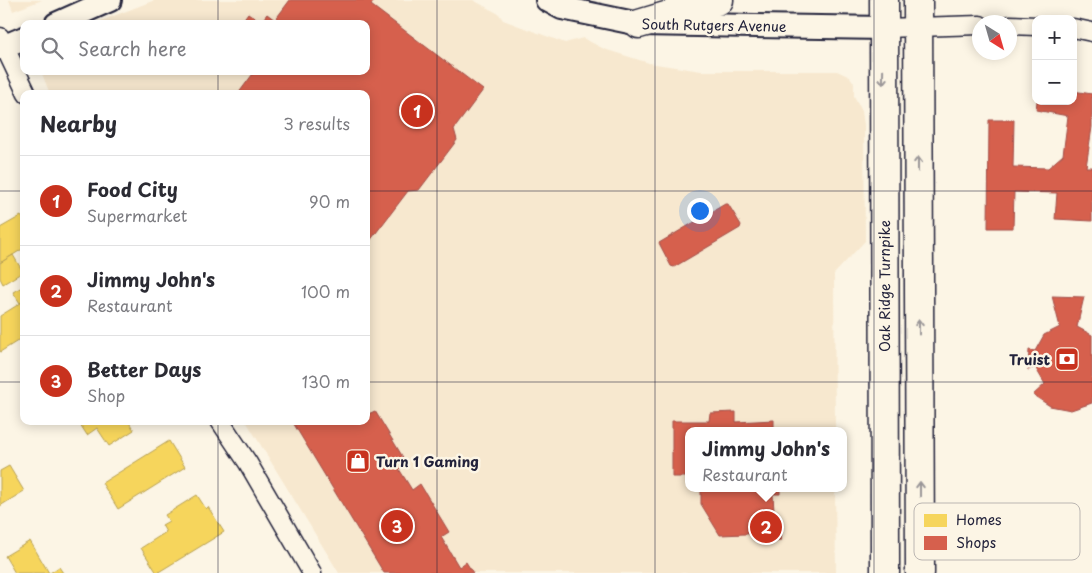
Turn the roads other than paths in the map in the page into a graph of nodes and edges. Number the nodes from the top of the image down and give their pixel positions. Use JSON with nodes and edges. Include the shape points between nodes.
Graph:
{"nodes":[{"id":1,"x":110,"y":0,"type":"edge"},
{"id":2,"x":547,"y":0,"type":"edge"},
{"id":3,"x":719,"y":0,"type":"edge"},
{"id":4,"x":884,"y":0,"type":"edge"},
{"id":5,"x":918,"y":0,"type":"edge"},
{"id":6,"x":65,"y":20,"type":"edge"},
{"id":7,"x":639,"y":24,"type":"junction"},
{"id":8,"x":972,"y":25,"type":"edge"},
{"id":9,"x":1017,"y":25,"type":"edge"},
{"id":10,"x":1032,"y":26,"type":"edge"},
{"id":11,"x":917,"y":27,"type":"junction"},
{"id":12,"x":885,"y":28,"type":"junction"},
{"id":13,"x":1077,"y":29,"type":"edge"},
{"id":14,"x":1092,"y":32,"type":"edge"},
{"id":15,"x":20,"y":39,"type":"edge"},
{"id":16,"x":1,"y":44,"type":"edge"},
{"id":17,"x":24,"y":90,"type":"edge"},
{"id":18,"x":884,"y":368,"type":"junction"},
{"id":19,"x":223,"y":425,"type":"edge"},
{"id":20,"x":920,"y":503,"type":"edge"},
{"id":21,"x":920,"y":560,"type":"edge"},
{"id":22,"x":312,"y":573,"type":"edge"},
{"id":23,"x":869,"y":573,"type":"edge"},
{"id":24,"x":885,"y":573,"type":"edge"},
{"id":25,"x":920,"y":573,"type":"edge"}],
"edges":[{"from":1,"to":6,"type":"street"},
{"from":2,"to":7,"type":"street","name":"South Rutgers Avenue","via":[[562,8]]},
{"from":3,"to":7,"type":"highway"},
{"from":4,"to":12,"type":"highway","name":"Oak Ridge Turnpike"},
{"from":5,"to":11,"type":"highway"},
{"from":7,"to":12,"type":"street","name":"South Rutgers Avenue"},
{"from":8,"to":11,"type":"street"},
{"from":9,"to":10,"type":"street"},
{"from":11,"to":12,"type":"street"},
{"from":20,"to":11,"type":"highway","one_way":true},
{"from":12,"to":18,"type":"highway","name":"Oak Ridge Turnpike","one_way":true},
{"from":13,"to":14,"type":"street"},
{"from":15,"to":16,"type":"street"},
{"from":16,"to":17,"type":"street"},
{"from":18,"to":23,"type":"highway","via":[[869,447]]},
{"from":18,"to":24,"type":"highway","name":"Oak Ridge Turnpike"},
{"from":19,"to":22,"type":"street"},
{"from":25,"to":21,"type":"highway","one_way":true}]}
